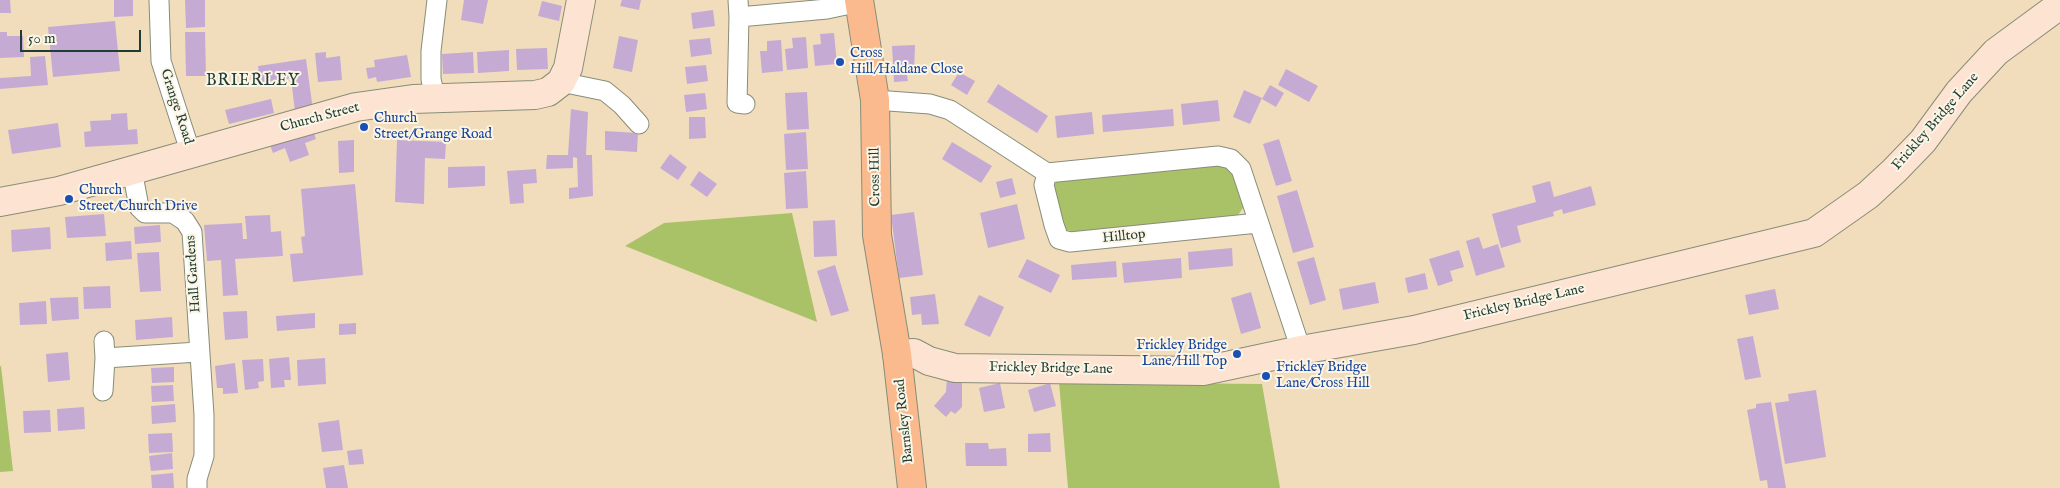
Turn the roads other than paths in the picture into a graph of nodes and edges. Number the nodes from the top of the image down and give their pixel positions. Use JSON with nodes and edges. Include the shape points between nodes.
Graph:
{"nodes":[{"id":1,"x":159,"y":0,"type":"edge"},
{"id":2,"x":438,"y":0,"type":"edge"},
{"id":3,"x":581,"y":0,"type":"edge"},
{"id":4,"x":859,"y":1,"type":"edge"},
{"id":5,"x":2060,"y":5,"type":"edge"},
{"id":6,"x":738,"y":8,"type":"edge"},
{"id":7,"x":561,"y":82,"type":"junction"},
{"id":8,"x":434,"y":98,"type":"junction"},
{"id":9,"x":875,"y":100,"type":"junction"},
{"id":10,"x":745,"y":104,"type":"dead end"},
{"id":11,"x":638,"y":124,"type":"dead end"},
{"id":12,"x":191,"y":154,"type":"junction"},
{"id":13,"x":132,"y":170,"type":"junction"},
{"id":14,"x":1047,"y":173,"type":"junction"},
{"id":15,"x":0,"y":202,"type":"edge"},
{"id":16,"x":1258,"y":224,"type":"junction"},
{"id":17,"x":1301,"y":350,"type":"junction"},
{"id":18,"x":198,"y":352,"type":"junction"},
{"id":19,"x":898,"y":354,"type":"junction"},
{"id":20,"x":103,"y":391,"type":"dead end"},
{"id":21,"x":197,"y":488,"type":"edge"},
{"id":22,"x":912,"y":488,"type":"edge"}],
"edges":[{"from":1,"to":12,"type":"street","name":"Grange Road","via":[[161,61]]},
{"from":2,"to":8,"type":"street","via":[[431,50]]},
{"from":3,"to":7,"type":"street","via":[[568,68]]},
{"from":4,"to":6,"type":"street","via":[[827,9]]},
{"from":4,"to":9,"type":"highway","name":"Cross Hill"},
{"from":5,"to":17,"type":"street","name":"Frickley Bridge Lane","via":[[1996,52],[1894,171],[1814,234],[1414,330]]},
{"from":6,"to":10,"type":"street","via":[[737,103]]},
{"from":7,"to":8,"type":"street","name":"Church Street","via":[[548,92],[535,95]]},
{"from":7,"to":11,"type":"street","via":[[605,91]]},
{"from":8,"to":12,"type":"street","name":"Church Street","via":[[356,107]]},
{"from":9,"to":14,"type":"street","via":[[930,104],[950,110]]},
{"from":9,"to":19,"type":"highway","name":"Cross Hill","via":[[877,235]]},
{"from":12,"to":13,"type":"street","name":"Church Street"},
{"from":13,"to":15,"type":"street","name":"Church Street","via":[[59,191]]},
{"from":13,"to":18,"type":"street","name":"Hall Gardens","via":[[139,207],[145,213],[174,214],[186,221],[192,232]]},
{"from":14,"to":16,"type":"street","via":[[1218,156],[1231,159],[1241,169]]},
{"from":14,"to":16,"type":"street","name":"Hilltop","via":[[1044,185],[1054,225],[1059,239],[1070,242]]},
{"from":16,"to":17,"type":"street"},
{"from":17,"to":19,"type":"street","name":"Frickley Bridge Lane","via":[[1203,372],[955,368],[914,353]]},
{"from":18,"to":20,"type":"street","via":[[104,350]]},
{"from":18,"to":21,"type":"street","name":"Hall Gardens","via":[[204,456]]},
{"from":19,"to":22,"type":"highway","name":"Barnsley Road"}]}
